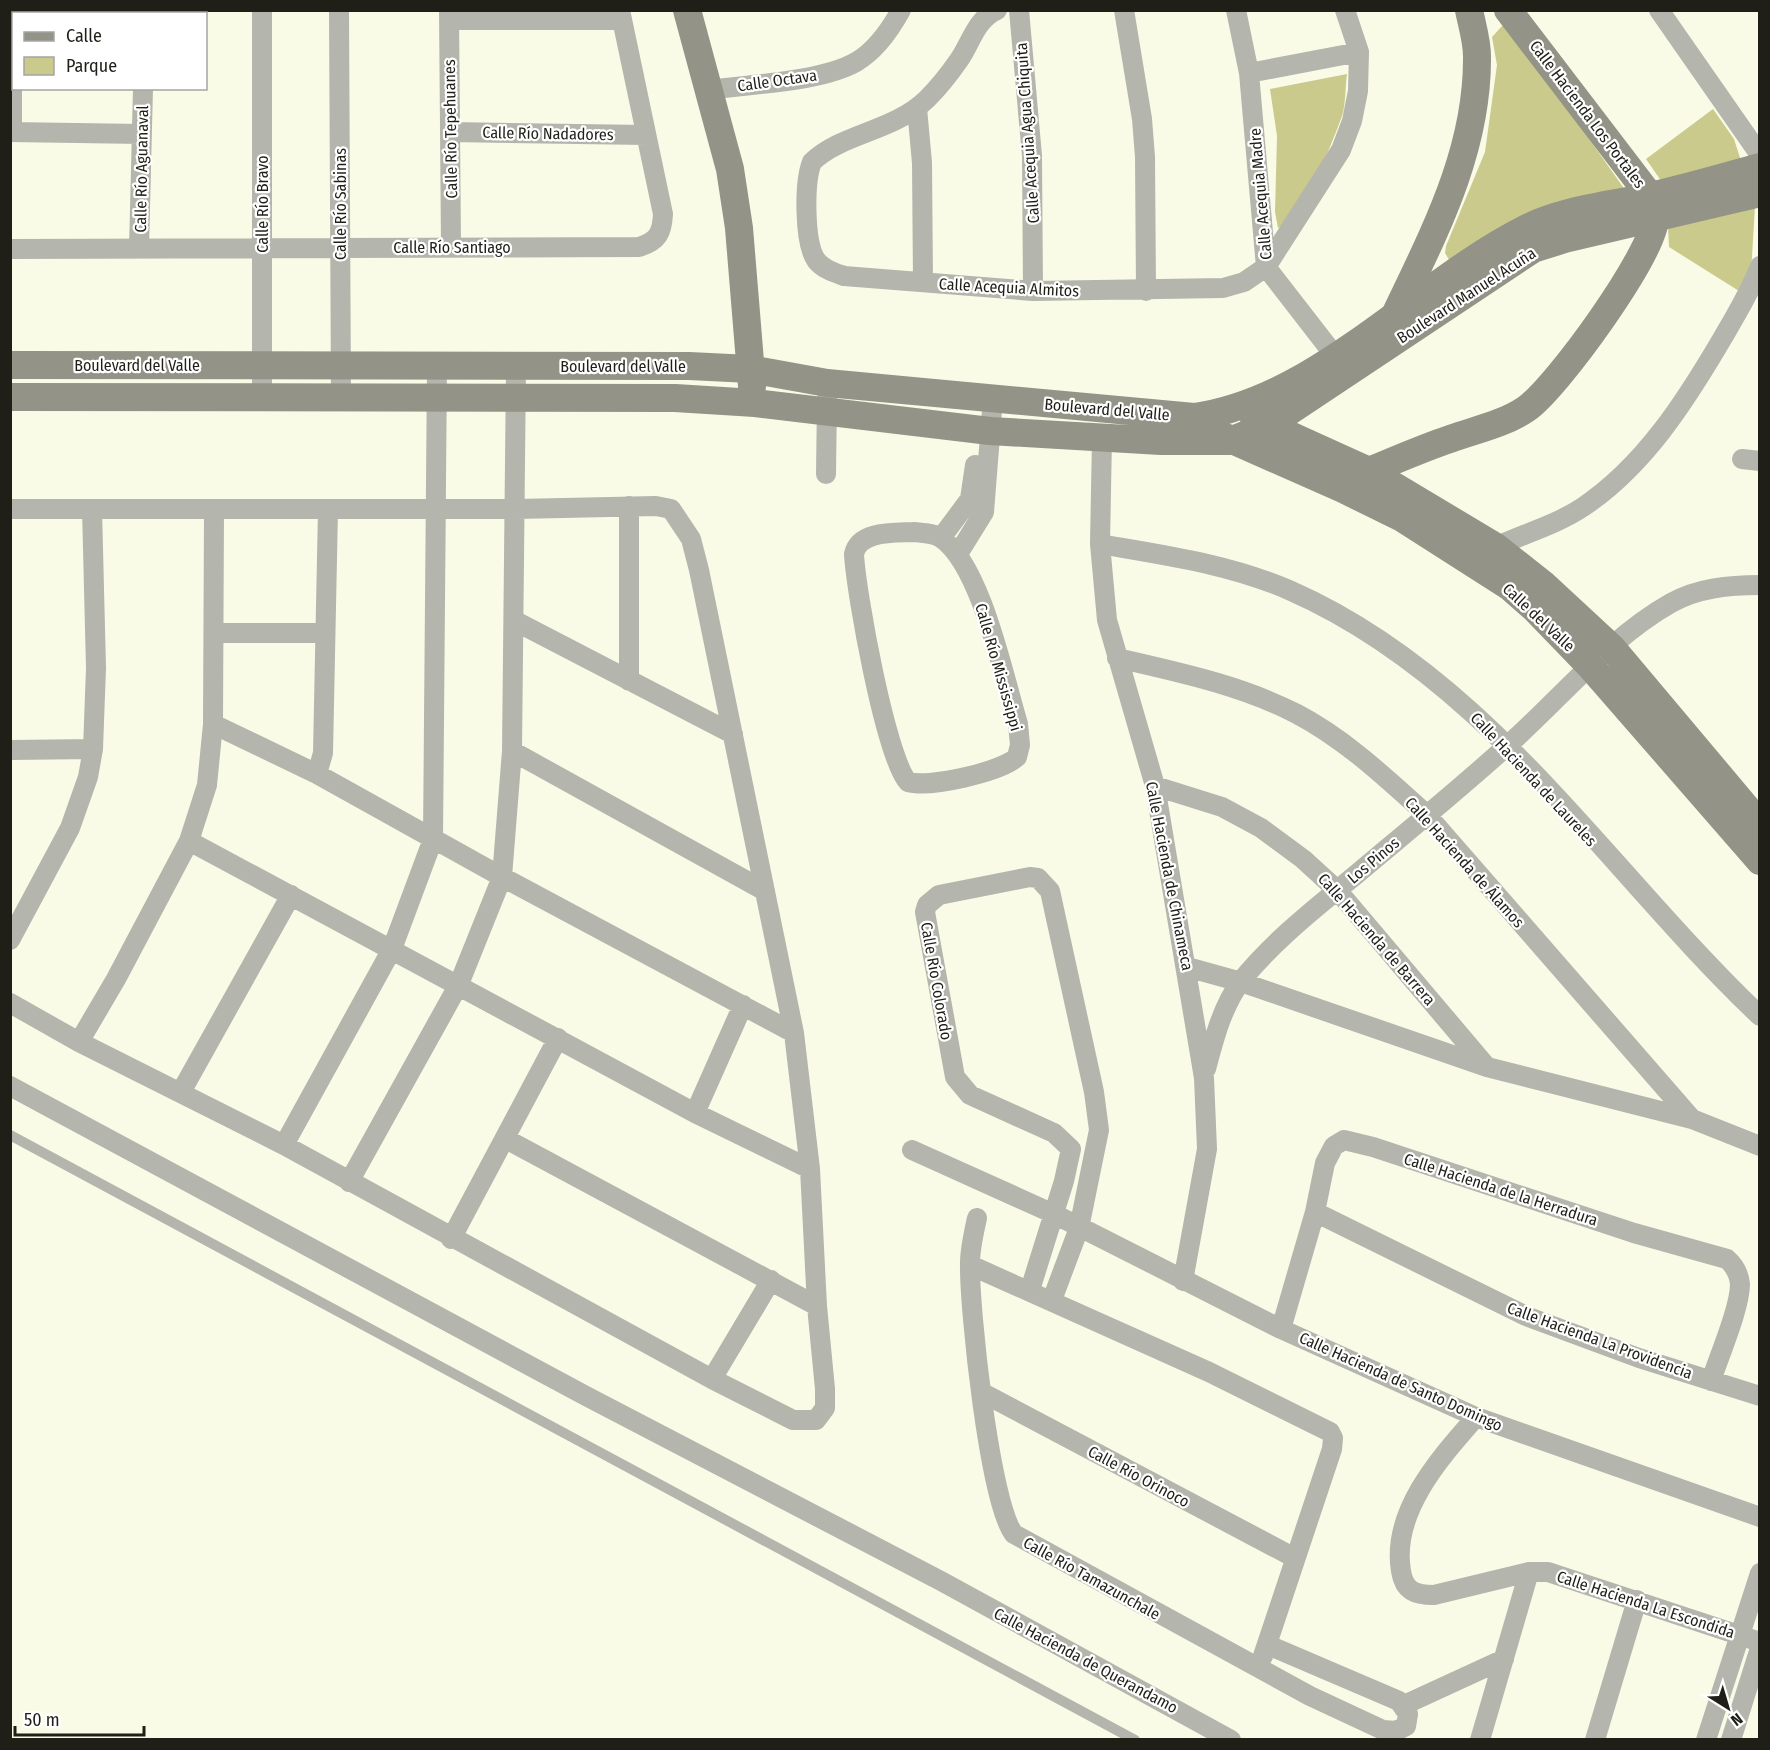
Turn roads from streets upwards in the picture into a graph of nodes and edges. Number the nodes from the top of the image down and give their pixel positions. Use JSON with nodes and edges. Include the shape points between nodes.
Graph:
{"nodes":[{"id":1,"x":262,"y":10,"type":"edge"},
{"id":2,"x":339,"y":10,"type":"edge"},
{"id":3,"x":687,"y":10,"type":"edge"},
{"id":4,"x":901,"y":10,"type":"edge"},
{"id":5,"x":997,"y":10,"type":"edge"},
{"id":6,"x":1018,"y":10,"type":"edge"},
{"id":7,"x":1124,"y":10,"type":"edge"},
{"id":8,"x":1236,"y":10,"type":"edge"},
{"id":9,"x":1345,"y":10,"type":"edge"},
{"id":10,"x":1469,"y":10,"type":"edge"},
{"id":11,"x":1508,"y":10,"type":"edge"},
{"id":12,"x":1659,"y":10,"type":"edge"},
{"id":13,"x":449,"y":15,"type":"edge"},
{"id":14,"x":621,"y":15,"type":"edge"},
{"id":15,"x":12,"y":22,"type":"edge"},
{"id":16,"x":1359,"y":52,"type":"junction"},
{"id":17,"x":1249,"y":73,"type":"junction"},
{"id":18,"x":143,"y":90,"type":"edge"},
{"id":19,"x":710,"y":90,"type":"junction"},
{"id":20,"x":917,"y":108,"type":"junction"},
{"id":21,"x":11,"y":132,"type":"edge"},
{"id":22,"x":450,"y":132,"type":"junction"},
{"id":23,"x":142,"y":134,"type":"junction"},
{"id":24,"x":646,"y":135,"type":"junction"},
{"id":25,"x":1760,"y":155,"type":"edge"},
{"id":26,"x":1760,"y":167,"type":"edge"},
{"id":27,"x":1760,"y":193,"type":"edge"},
{"id":28,"x":1653,"y":207,"type":"junction"},
{"id":29,"x":451,"y":247,"type":"junction"},
{"id":30,"x":261,"y":248,"type":"junction"},
{"id":31,"x":340,"y":248,"type":"junction"},
{"id":32,"x":10,"y":249,"type":"edge"},
{"id":33,"x":139,"y":249,"type":"junction"},
{"id":34,"x":1760,"y":266,"type":"edge"},
{"id":35,"x":1266,"y":267,"type":"junction"},
{"id":36,"x":924,"y":282,"type":"junction"},
{"id":37,"x":1033,"y":291,"type":"junction"},
{"id":38,"x":1146,"y":291,"type":"junction"},
{"id":39,"x":1394,"y":316,"type":"junction"},
{"id":40,"x":1335,"y":356,"type":"junction"},
{"id":41,"x":10,"y":365,"type":"edge"},
{"id":42,"x":262,"y":365,"type":"junction"},
{"id":43,"x":341,"y":365,"type":"junction"},
{"id":44,"x":436,"y":365,"type":"junction"},
{"id":45,"x":516,"y":366,"type":"junction"},
{"id":46,"x":750,"y":369,"type":"junction"},
{"id":47,"x":827,"y":383,"type":"junction"},
{"id":48,"x":10,"y":397,"type":"edge"},
{"id":49,"x":262,"y":397,"type":"junction"},
{"id":50,"x":435,"y":397,"type":"junction"},
{"id":51,"x":341,"y":398,"type":"junction"},
{"id":52,"x":516,"y":398,"type":"junction"},
{"id":53,"x":986,"y":398,"type":"junction"},
{"id":54,"x":754,"y":403,"type":"junction"},
{"id":55,"x":1232,"y":409,"type":"junction"},
{"id":56,"x":826,"y":413,"type":"junction"},
{"id":57,"x":1194,"y":417,"type":"junction"},
{"id":58,"x":1268,"y":426,"type":"junction"},
{"id":59,"x":984,"y":430,"type":"junction"},
{"id":60,"x":1102,"y":438,"type":"junction"},
{"id":61,"x":1230,"y":441,"type":"junction"},
{"id":62,"x":1369,"y":471,"type":"junction"},
{"id":63,"x":826,"y":474,"type":"dead end"},
{"id":64,"x":628,"y":506,"type":"junction"},
{"id":65,"x":10,"y":509,"type":"edge"},
{"id":66,"x":92,"y":509,"type":"junction"},
{"id":67,"x":328,"y":509,"type":"junction"},
{"id":68,"x":214,"y":510,"type":"junction"},
{"id":69,"x":435,"y":510,"type":"junction"},
{"id":70,"x":516,"y":510,"type":"junction"},
{"id":71,"x":941,"y":538,"type":"junction"},
{"id":72,"x":1100,"y":544,"type":"junction"},
{"id":73,"x":1496,"y":547,"type":"junction"},
{"id":74,"x":958,"y":554,"type":"junction"},
{"id":75,"x":1469,"y":560,"type":"junction"},
{"id":76,"x":1760,"y":585,"type":"edge"},
{"id":77,"x":515,"y":621,"type":"junction"},
{"id":78,"x":214,"y":633,"type":"junction"},
{"id":79,"x":325,"y":633,"type":"junction"},
{"id":80,"x":1612,"y":648,"type":"junction"},
{"id":81,"x":1117,"y":658,"type":"junction"},
{"id":82,"x":1591,"y":667,"type":"junction"},
{"id":83,"x":629,"y":681,"type":"junction"},
{"id":84,"x":213,"y":724,"type":"junction"},
{"id":85,"x":733,"y":734,"type":"junction"},
{"id":86,"x":1508,"y":746,"type":"junction"},
{"id":87,"x":93,"y":749,"type":"junction"},
{"id":88,"x":10,"y":750,"type":"edge"},
{"id":89,"x":512,"y":752,"type":"junction"},
{"id":90,"x":317,"y":774,"type":"junction"},
{"id":91,"x":1155,"y":786,"type":"junction"},
{"id":92,"x":1428,"y":815,"type":"junction"},
{"id":93,"x":1760,"y":824,"type":"edge"},
{"id":94,"x":433,"y":839,"type":"junction"},
{"id":95,"x":189,"y":842,"type":"junction"},
{"id":96,"x":1760,"y":861,"type":"edge"},
{"id":97,"x":502,"y":877,"type":"junction"},
{"id":98,"x":1337,"y":890,"type":"junction"},
{"id":99,"x":765,"y":891,"type":"junction"},
{"id":100,"x":291,"y":895,"type":"junction"},
{"id":101,"x":10,"y":940,"type":"edge"},
{"id":102,"x":392,"y":949,"type":"junction"},
{"id":103,"x":1187,"y":967,"type":"junction"},
{"id":104,"x":1240,"y":982,"type":"junction"},
{"id":105,"x":459,"y":984,"type":"junction"},
{"id":106,"x":10,"y":1003,"type":"edge"},
{"id":107,"x":743,"y":1005,"type":"junction"},
{"id":108,"x":1760,"y":1016,"type":"edge"},
{"id":109,"x":794,"y":1033,"type":"junction"},
{"id":110,"x":558,"y":1038,"type":"junction"},
{"id":111,"x":79,"y":1042,"type":"junction"},
{"id":112,"x":1487,"y":1067,"type":"junction"},
{"id":113,"x":1204,"y":1078,"type":"junction"},
{"id":114,"x":10,"y":1086,"type":"edge"},
{"id":115,"x":181,"y":1092,"type":"junction"},
{"id":116,"x":695,"y":1113,"type":"junction"},
{"id":117,"x":1692,"y":1119,"type":"junction"},
{"id":118,"x":506,"y":1139,"type":"junction"},
{"id":119,"x":284,"y":1145,"type":"junction"},
{"id":120,"x":1760,"y":1146,"type":"edge"},
{"id":121,"x":912,"y":1150,"type":"dead end"},
{"id":122,"x":810,"y":1169,"type":"junction"},
{"id":123,"x":349,"y":1182,"type":"junction"},
{"id":124,"x":1315,"y":1212,"type":"junction"},
{"id":125,"x":1054,"y":1214,"type":"junction"},
{"id":126,"x":977,"y":1218,"type":"dead end"},
{"id":127,"x":1079,"y":1228,"type":"junction"},
{"id":128,"x":452,"y":1239,"type":"junction"},
{"id":129,"x":970,"y":1265,"type":"junction"},
{"id":130,"x":771,"y":1280,"type":"junction"},
{"id":131,"x":1183,"y":1281,"type":"junction"},
{"id":132,"x":1030,"y":1290,"type":"junction"},
{"id":133,"x":1052,"y":1300,"type":"junction"},
{"id":134,"x":817,"y":1306,"type":"junction"},
{"id":135,"x":1281,"y":1329,"type":"junction"},
{"id":136,"x":712,"y":1379,"type":"junction"},
{"id":137,"x":1711,"y":1381,"type":"junction"},
{"id":138,"x":982,"y":1393,"type":"junction"},
{"id":139,"x":1760,"y":1396,"type":"edge"},
{"id":140,"x":1476,"y":1417,"type":"junction"},
{"id":141,"x":1760,"y":1517,"type":"edge"},
{"id":142,"x":1295,"y":1558,"type":"junction"},
{"id":143,"x":1528,"y":1572,"type":"junction"},
{"id":144,"x":1760,"y":1573,"type":"edge"},
{"id":145,"x":1637,"y":1600,"type":"junction"},
{"id":146,"x":1738,"y":1635,"type":"junction"},
{"id":147,"x":1760,"y":1642,"type":"edge"},
{"id":148,"x":1268,"y":1644,"type":"junction"},
{"id":149,"x":1760,"y":1648,"type":"edge"},
{"id":150,"x":1504,"y":1659,"type":"junction"},
{"id":151,"x":1258,"y":1670,"type":"junction"},
{"id":152,"x":1404,"y":1705,"type":"junction"},
{"id":153,"x":1231,"y":1740,"type":"edge"},
{"id":154,"x":1480,"y":1740,"type":"edge"},
{"id":155,"x":1595,"y":1740,"type":"edge"},
{"id":156,"x":1706,"y":1740,"type":"edge"},
{"id":157,"x":1731,"y":1740,"type":"edge"}],
"edges":[{"from":1,"to":30,"type":"street","name":"Calle Río Bravo"},
{"from":2,"to":31,"type":"street","name":"Calle Río Sabinas"},
{"from":3,"to":19,"type":"street"},
{"from":4,"to":19,"type":"street","name":"Calle Octava","via":[[879,43],[844,68]]},
{"from":5,"to":20,"type":"street","name":"Calle Acequia Almitos","via":[[984,18],[952,70]]},
{"from":6,"to":37,"type":"street","name":"Calle Acequia Agua Chiquita","via":[[1032,156]]},
{"from":7,"to":38,"type":"street","via":[[1146,157]]},
{"from":8,"to":17,"type":"street","name":"Calle Acequia Madre"},
{"from":9,"to":16,"type":"street","name":"Calle Acequia Almitos"},
{"from":10,"to":39,"type":"street","via":[[1477,54],[1472,120],[1460,168],[1439,223]]},
{"from":11,"to":28,"type":"street","name":"Calle Hacienda Los Portales"},
{"from":12,"to":25,"type":"street"},
{"from":13,"to":14,"type":"street"},
{"from":13,"to":22,"type":"street","name":"Calle Río Tepehuanes"},
{"from":14,"to":24,"type":"street","name":"Calle Río Santiago"},
{"from":15,"to":21,"type":"street"},
{"from":16,"to":17,"type":"street"},
{"from":16,"to":35,"type":"street","name":"Calle Acequia Almitos","via":[[1358,91],[1341,150]]},
{"from":17,"to":35,"type":"street","name":"Calle Acequia Madre"},
{"from":18,"to":23,"type":"street","name":"Calle Río Aguanaval"},
{"from":19,"to":46,"type":"street","via":[[730,169],[739,228]]},
{"from":20,"to":36,"type":"street"},
{"from":20,"to":36,"type":"street","name":"Calle Acequia Almitos","via":[[837,145],[812,162],[808,216],[812,252],[828,271],[844,276]]},
{"from":21,"to":23,"type":"street"},
{"from":22,"to":24,"type":"street","name":"Calle Río Nadadores"},
{"from":22,"to":29,"type":"street","name":"Calle Río Tepehuanes"},
{"from":23,"to":33,"type":"street","name":"Calle Río Aguanaval"},
{"from":24,"to":29,"type":"street","name":"Calle Río Santiago","via":[[663,214],[660,234],[652,242],[639,247]]},
{"from":26,"to":28,"type":"street","name":"Boulevard Manuel Acuña"},
{"from":27,"to":28,"type":"street","name":"Boulevard Manuel Acuña"},
{"from":28,"to":39,"type":"street","name":"Boulevard Manuel Acuña","via":[[1572,212],[1527,228]]},
{"from":28,"to":58,"type":"street","name":"Boulevard Manuel Acuña","via":[[1533,249]]},
{"from":28,"to":62,"type":"street","via":[[1643,251],[1617,295],[1585,343],[1539,399],[1501,421]]},
{"from":29,"to":31,"type":"street","name":"Calle Río Santiago"},
{"from":30,"to":31,"type":"street","name":"Calle Río Santiago"},
{"from":30,"to":33,"type":"street","name":"Calle Río Santiago"},
{"from":30,"to":42,"type":"street","name":"Calle Río Bravo"},
{"from":31,"to":43,"type":"street","name":"Calle Río Sabinas"},
{"from":32,"to":33,"type":"street","name":"Calle Río Santiago"},
{"from":34,"to":73,"type":"street","via":[[1752,287],[1704,369],[1637,460],[1583,507]]},
{"from":35,"to":38,"type":"street","name":"Calle Acequia Almitos","via":[[1244,282],[1222,288]]},
{"from":35,"to":40,"type":"street","name":"Calle Acequia Madre"},
{"from":36,"to":37,"type":"street","name":"Calle Acequia Almitos"},
{"from":37,"to":38,"type":"street","name":"Calle Acequia Almitos"},
{"from":39,"to":40,"type":"street","name":"Boulevard Manuel Acuña"},
{"from":40,"to":55,"type":"street","name":"Boulevard Manuel Acuña","via":[[1265,396]]},
{"from":41,"to":42,"type":"street","name":"Boulevard del Valle"},
{"from":42,"to":43,"type":"street","name":"Boulevard del Valle"},
{"from":42,"to":49,"type":"street","name":"Calle Río Bravo"},
{"from":43,"to":44,"type":"street","name":"Boulevard del Valle"},
{"from":43,"to":51,"type":"street","name":"Calle Río Sabinas"},
{"from":44,"to":45,"type":"street","name":"Boulevard del Valle"},
{"from":44,"to":50,"type":"street"},
{"from":45,"to":46,"type":"street","name":"Boulevard del Valle"},
{"from":45,"to":52,"type":"street"},
{"from":46,"to":47,"type":"street","name":"Boulevard del Valle"},
{"from":46,"to":54,"type":"street"},
{"from":47,"to":53,"type":"street","name":"Boulevard del Valle"},
{"from":47,"to":56,"type":"street"},
{"from":48,"to":49,"type":"street","name":"Boulevard del Valle"},
{"from":49,"to":51,"type":"street","name":"Boulevard del Valle"},
{"from":50,"to":51,"type":"street","name":"Boulevard del Valle"},
{"from":50,"to":52,"type":"street","name":"Boulevard del Valle"},
{"from":50,"to":69,"type":"street"},
{"from":52,"to":54,"type":"street","name":"Boulevard del Valle","via":[[675,398]]},
{"from":52,"to":70,"type":"street"},
{"from":53,"to":57,"type":"street","name":"Boulevard del Valle"},
{"from":53,"to":59,"type":"street"},
{"from":54,"to":56,"type":"street","name":"Boulevard del Valle"},
{"from":55,"to":57,"type":"street","name":"Boulevard del Valle"},
{"from":55,"to":58,"type":"street","name":"Calle del Valle"},
{"from":56,"to":59,"type":"street","name":"Boulevard del Valle"},
{"from":56,"to":63,"type":"street"},
{"from":57,"to":61,"type":"street","name":"Calle del Valle"},
{"from":58,"to":61,"type":"street","name":"Boulevard Manuel Acuña"},
{"from":58,"to":62,"type":"street","name":"Calle del Valle"},
{"from":59,"to":60,"type":"street","name":"Boulevard del Valle"},
{"from":59,"to":71,"type":"street","via":[[970,499]]},
{"from":59,"to":74,"type":"street","via":[[984,512]]},
{"from":60,"to":61,"type":"street","name":"Boulevard del Valle"},
{"from":60,"to":72,"type":"street","name":"Calle Hacienda de Chinameca"},
{"from":61,"to":75,"type":"street","name":"Calle del Valle","via":[[1363,498]]},
{"from":62,"to":73,"type":"street","name":"Calle del Valle"},
{"from":64,"to":70,"type":"street"},
{"from":64,"to":83,"type":"street"},
{"from":64,"to":85,"type":"street","via":[[671,509],[691,539]]},
{"from":65,"to":66,"type":"street"},
{"from":66,"to":68,"type":"street"},
{"from":66,"to":87,"type":"street","via":[[96,668]]},
{"from":67,"to":68,"type":"street"},
{"from":67,"to":69,"type":"street"},
{"from":67,"to":79,"type":"street"},
{"from":68,"to":78,"type":"street"},
{"from":69,"to":70,"type":"street"},
{"from":69,"to":94,"type":"street"},
{"from":70,"to":77,"type":"street"},
{"from":71,"to":74,"type":"street","name":"Calle Río Mississippi"},
{"from":71,"to":74,"type":"street","name":"Calle Río Mississippi","via":[[914,532],[878,534],[860,542],[854,554],[880,699],[896,761],[900,774],[915,784],[1000,768],[1017,757],[1020,745],[1018,724],[981,600]]},
{"from":72,"to":81,"type":"street","name":"Calle Hacienda de Chinameca","via":[[1104,599]]},
{"from":72,"to":86,"type":"street","name":"Calle Hacienda de Laureles","via":[[1233,571],[1317,603],[1431,676]]},
{"from":73,"to":75,"type":"street"},
{"from":73,"to":80,"type":"street","name":"Calle del Valle"},
{"from":75,"to":82,"type":"street","name":"Calle del Valle","via":[[1510,587]]},
{"from":76,"to":80,"type":"street","name":"Los Pinos","via":[[1724,587],[1689,595],[1650,617]]},
{"from":77,"to":83,"type":"street"},
{"from":77,"to":89,"type":"street"},
{"from":78,"to":79,"type":"street"},
{"from":78,"to":84,"type":"street"},
{"from":79,"to":90,"type":"street","via":[[323,753]]},
{"from":80,"to":82,"type":"street","name":"Los Pinos"},
{"from":80,"to":93,"type":"street","name":"Calle del Valle"},
{"from":81,"to":91,"type":"street","name":"Calle Hacienda de Chinameca"},
{"from":81,"to":92,"type":"street","name":"Calle Hacienda de Álamos","via":[[1199,678],[1297,714],[1349,748]]},
{"from":82,"to":86,"type":"street","name":"Los Pinos"},
{"from":82,"to":96,"type":"street","name":"Calle del Valle"},
{"from":83,"to":85,"type":"street"},
{"from":84,"to":90,"type":"street"},
{"from":84,"to":95,"type":"street","via":[[207,785]]},
{"from":85,"to":99,"type":"street"},
{"from":86,"to":92,"type":"street","name":"Los Pinos"},
{"from":86,"to":108,"type":"street","name":"Calle Hacienda de Laureles","via":[[1662,918]]},
{"from":87,"to":88,"type":"street"},
{"from":87,"to":101,"type":"street","via":[[74,819]]},
{"from":89,"to":97,"type":"street"},
{"from":89,"to":99,"type":"street"},
{"from":90,"to":94,"type":"street"},
{"from":91,"to":98,"type":"street","name":"Calle Hacienda de Barrera","via":[[1222,807],[1261,828]]},
{"from":91,"to":103,"type":"street","name":"Calle Hacienda de Chinameca"},
{"from":92,"to":98,"type":"street","name":"Los Pinos"},
{"from":92,"to":117,"type":"street","name":"Calle Hacienda de Álamos"},
{"from":94,"to":97,"type":"street"},
{"from":94,"to":102,"type":"street"},
{"from":95,"to":100,"type":"street"},
{"from":95,"to":111,"type":"street"},
{"from":97,"to":105,"type":"street"},
{"from":97,"to":107,"type":"street"},
{"from":98,"to":104,"type":"street","name":"Los Pinos"},
{"from":98,"to":112,"type":"street","name":"Calle Hacienda de Barrera"},
{"from":99,"to":109,"type":"street"},
{"from":100,"to":102,"type":"street"},
{"from":100,"to":115,"type":"street"},
{"from":102,"to":105,"type":"street"},
{"from":102,"to":119,"type":"street"},
{"from":103,"to":104,"type":"street"},
{"from":103,"to":113,"type":"street","name":"Calle Hacienda de Chinameca"},
{"from":104,"to":112,"type":"street"},
{"from":104,"to":113,"type":"street","name":"Los Pinos","via":[[1222,1015]]},
{"from":105,"to":110,"type":"street"},
{"from":105,"to":123,"type":"street"},
{"from":106,"to":111,"type":"street"},
{"from":107,"to":109,"type":"street"},
{"from":107,"to":116,"type":"street"},
{"from":109,"to":122,"type":"street"},
{"from":110,"to":116,"type":"street"},
{"from":110,"to":118,"type":"street"},
{"from":111,"to":115,"type":"street"},
{"from":112,"to":117,"type":"street"},
{"from":113,"to":131,"type":"street","name":"Calle Hacienda de Chinameca","via":[[1207,1149]]},
{"from":114,"to":153,"type":"street","name":"Calle Hacienda de Querandamo","via":[[586,1396],[941,1581]]},
{"from":115,"to":119,"type":"street"},
{"from":116,"to":122,"type":"street"},
{"from":117,"to":120,"type":"street"},
{"from":118,"to":128,"type":"street"},
{"from":118,"to":130,"type":"street"},
{"from":119,"to":123,"type":"street"},
{"from":121,"to":125,"type":"street","name":"Calle Hacienda de Santo Domingo"},
{"from":122,"to":134,"type":"street"},
{"from":123,"to":128,"type":"street"},
{"from":124,"to":135,"type":"street","name":"Calle Hacienda de la Herradura"},
{"from":124,"to":137,"type":"street","name":"Calle Hacienda La Providencia","via":[[1526,1316]]},
{"from":124,"to":137,"type":"street","name":"Calle Hacienda de la Herradura","via":[[1329,1153],[1344,1140],[1727,1259],[1736,1267],[1740,1284]]},
{"from":125,"to":127,"type":"street","name":"Calle Hacienda de Santo Domingo"},
{"from":125,"to":127,"type":"street","name":"Calle Río Colorado","via":[[1071,1149],[1068,1143],[970,1095],[955,1077],[925,912],[927,904],[939,895],[1030,877],[1038,878],[1050,891],[1097,1114],[1097,1146]]},
{"from":125,"to":132,"type":"street"},
{"from":126,"to":129,"type":"street","name":"Calle Río Tamazunchale"},
{"from":127,"to":131,"type":"street","name":"Calle Hacienda de Santo Domingo"},
{"from":127,"to":133,"type":"street"},
{"from":128,"to":136,"type":"street"},
{"from":129,"to":132,"type":"street"},
{"from":129,"to":138,"type":"street","name":"Calle Río Tamazunchale"},
{"from":130,"to":134,"type":"street"},
{"from":130,"to":136,"type":"street"},
{"from":131,"to":135,"type":"street","name":"Calle Hacienda de Santo Domingo"},
{"from":132,"to":133,"type":"street"},
{"from":133,"to":142,"type":"street","via":[[1330,1432],[1332,1449]]},
{"from":134,"to":136,"type":"street","via":[[825,1408],[816,1420],[793,1420]]},
{"from":135,"to":140,"type":"street","name":"Calle Hacienda de Santo Domingo"},
{"from":137,"to":139,"type":"street","name":"Calle Hacienda La Providencia"},
{"from":138,"to":142,"type":"street","name":"Calle Río Orinoco"},
{"from":138,"to":151,"type":"street","name":"Calle Río Tamazunchale","via":[[1003,1514],[1014,1534]]},
{"from":140,"to":141,"type":"street","name":"Calle Hacienda de Santo Domingo"},
{"from":140,"to":143,"type":"street","name":"Calle Hacienda La Escondida","via":[[1424,1482],[1404,1524],[1400,1545],[1406,1587],[1418,1595],[1434,1595]]},
{"from":142,"to":148,"type":"street"},
{"from":143,"to":145,"type":"street","name":"Calle Hacienda La Escondida","via":[[1548,1572]]},
{"from":143,"to":150,"type":"street"},
{"from":144,"to":146,"type":"street"},
{"from":145,"to":146,"type":"street","name":"Calle Hacienda La Escondida"},
{"from":145,"to":155,"type":"street"},
{"from":146,"to":147,"type":"street","name":"Calle Hacienda La Escondida"},
{"from":146,"to":156,"type":"street"},
{"from":148,"to":151,"type":"street"},
{"from":148,"to":152,"type":"street"},
{"from":149,"to":157,"type":"street"},
{"from":150,"to":152,"type":"street"},
{"from":150,"to":154,"type":"street"},
{"from":151,"to":152,"type":"street","name":"Calle Río Tamazunchale","via":[[1383,1730],[1396,1731],[1406,1726],[1408,1714]]}]}
